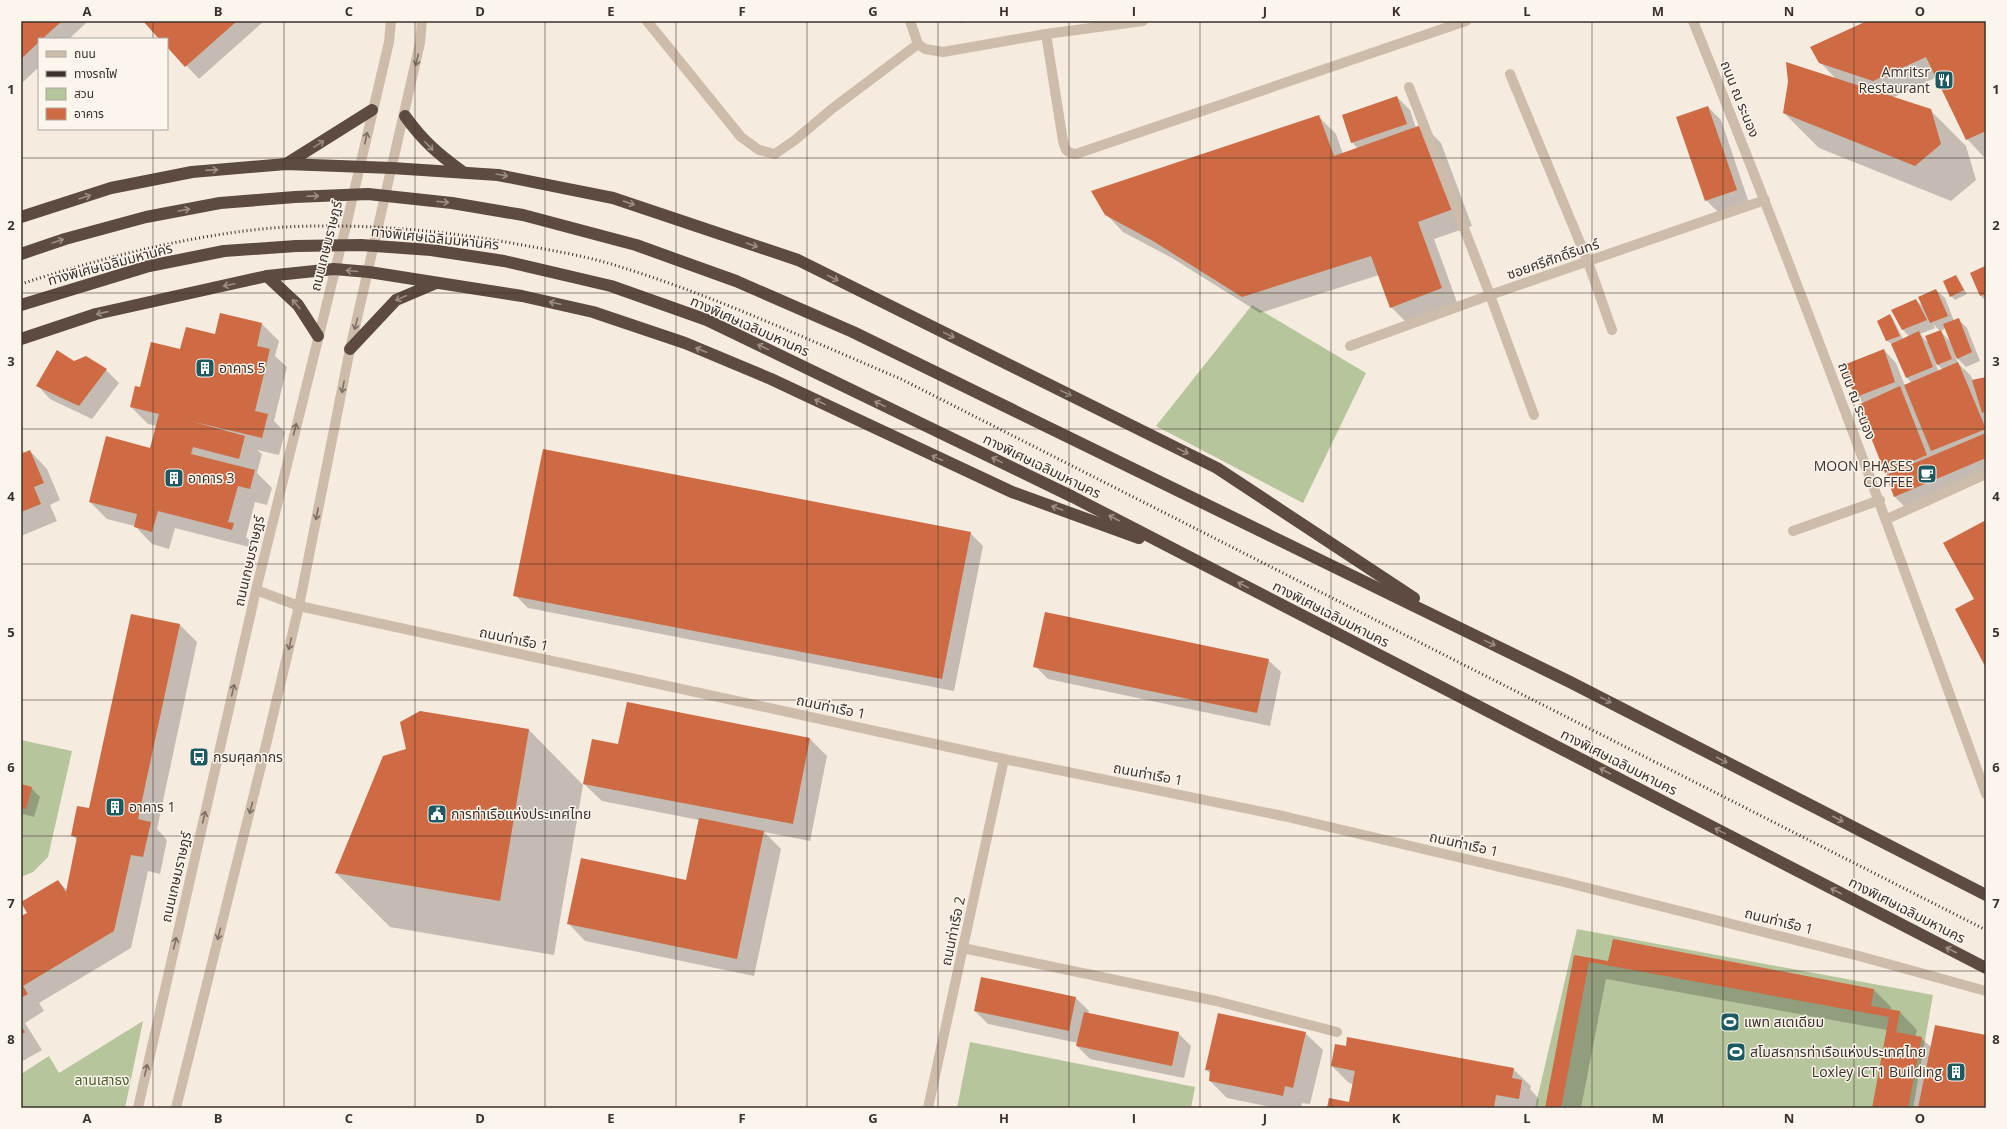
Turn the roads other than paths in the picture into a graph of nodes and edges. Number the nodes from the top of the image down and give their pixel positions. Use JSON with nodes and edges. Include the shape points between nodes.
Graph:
{"nodes":[{"id":1,"x":392,"y":21,"type":"edge"},
{"id":2,"x":422,"y":21,"type":"edge"},
{"id":3,"x":647,"y":21,"type":"edge"},
{"id":4,"x":910,"y":21,"type":"edge"},
{"id":5,"x":1143,"y":21,"type":"edge"},
{"id":6,"x":1466,"y":21,"type":"edge"},
{"id":7,"x":1693,"y":21,"type":"edge"},
{"id":8,"x":1046,"y":34,"type":"junction"},
{"id":9,"x":918,"y":44,"type":"junction"},
{"id":10,"x":1510,"y":74,"type":"dead end"},
{"id":11,"x":1409,"y":87,"type":"dead end"},
{"id":12,"x":372,"y":110,"type":"junction"},
{"id":13,"x":405,"y":116,"type":"junction"},
{"id":14,"x":286,"y":164,"type":"junction"},
{"id":15,"x":360,"y":166,"type":"junction"},
{"id":16,"x":392,"y":168,"type":"junction"},
{"id":17,"x":463,"y":172,"type":"junction"},
{"id":18,"x":1765,"y":200,"type":"junction"},
{"id":19,"x":21,"y":217,"type":"edge"},
{"id":20,"x":21,"y":254,"type":"edge"},
{"id":21,"x":1588,"y":262,"type":"junction"},
{"id":22,"x":334,"y":269,"type":"junction"},
{"id":23,"x":369,"y":272,"type":"junction"},
{"id":24,"x":267,"y":276,"type":"junction"},
{"id":25,"x":437,"y":283,"type":"junction"},
{"id":26,"x":1490,"y":295,"type":"junction"},
{"id":27,"x":21,"y":305,"type":"edge"},
{"id":28,"x":1612,"y":330,"type":"dead end"},
{"id":29,"x":318,"y":336,"type":"junction"},
{"id":30,"x":21,"y":339,"type":"edge"},
{"id":31,"x":1350,"y":346,"type":"dead end"},
{"id":32,"x":350,"y":349,"type":"junction"},
{"id":33,"x":1534,"y":414,"type":"dead end"},
{"id":34,"x":1986,"y":474,"type":"edge"},
{"id":35,"x":1880,"y":500,"type":"junction"},
{"id":36,"x":1887,"y":519,"type":"junction"},
{"id":37,"x":1793,"y":531,"type":"dead end"},
{"id":38,"x":1186,"y":555,"type":"junction"},
{"id":39,"x":256,"y":590,"type":"junction"},
{"id":40,"x":298,"y":606,"type":"junction"},
{"id":41,"x":1455,"y":626,"type":"junction"},
{"id":42,"x":1004,"y":759,"type":"junction"},
{"id":43,"x":1986,"y":794,"type":"edge"},
{"id":44,"x":1986,"y":895,"type":"edge"},
{"id":45,"x":963,"y":948,"type":"junction"},
{"id":46,"x":1986,"y":968,"type":"edge"},
{"id":47,"x":1986,"y":991,"type":"edge"},
{"id":48,"x":1337,"y":1032,"type":"dead end"},
{"id":49,"x":138,"y":1108,"type":"edge"},
{"id":50,"x":176,"y":1108,"type":"edge"},
{"id":51,"x":928,"y":1108,"type":"edge"}],
"edges":[{"from":1,"to":12,"type":"street","name":"ถนนเกษมราษฎร์"},
{"from":2,"to":13,"type":"street","one_way":true},
{"from":3,"to":9,"type":"street","via":[[741,137],[759,150],[775,154]]},
{"from":4,"to":9,"type":"street"},
{"from":5,"to":8,"type":"street"},
{"from":6,"to":8,"type":"street","via":[[1076,154],[1065,149]]},
{"from":7,"to":18,"type":"street","name":"ถนน ณ ระนอง"},
{"from":8,"to":9,"type":"street","via":[[943,52],[925,49]]},
{"from":10,"to":21,"type":"street"},
{"from":11,"to":26,"type":"street"},
{"from":14,"to":12,"type":"highway","one_way":true},
{"from":15,"to":12,"type":"street","name":"ถนนเกษมราษฎร์","one_way":true},
{"from":13,"to":16,"type":"street"},
{"from":13,"to":17,"type":"highway","one_way":true,"via":[[435,152]]},
{"from":14,"to":15,"type":"highway"},
{"from":19,"to":14,"type":"highway","one_way":true,"via":[[111,188],[192,172]]},
{"from":15,"to":16,"type":"highway"},
{"from":15,"to":22,"type":"street","name":"ถนนเกษมราษฎร์"},
{"from":16,"to":17,"type":"highway"},
{"from":16,"to":23,"type":"street"},
{"from":17,"to":41,"type":"highway","one_way":true,"via":[[498,174],[613,198],[798,260],[1218,468]]},
{"from":18,"to":21,"type":"street","name":"ซอยศรีศักดิ์รินทร์"},
{"from":18,"to":35,"type":"street","name":"ถนน ณ ระนอง"},
{"from":20,"to":41,"type":"highway","one_way":true,"via":[[146,217],[220,204],[295,197],[368,194],[452,203],[523,215],[636,245],[736,281],[854,332]]},
{"from":21,"to":26,"type":"street","name":"ซอยศรีศักดิ์รินทร์"},
{"from":21,"to":28,"type":"street"},
{"from":23,"to":22,"type":"highway","one_way":true},
{"from":22,"to":24,"type":"highway"},
{"from":22,"to":29,"type":"street","name":"ถนนเกษมราษฎร์"},
{"from":23,"to":25,"type":"highway"},
{"from":23,"to":32,"type":"street","one_way":true},
{"from":29,"to":24,"type":"highway","one_way":true,"via":[[298,305]]},
{"from":24,"to":30,"type":"highway","one_way":true,"via":[[96,314]]},
{"from":25,"to":32,"type":"highway","one_way":true,"via":[[396,300]]},
{"from":38,"to":25,"type":"highway","one_way":true,"via":[[1012,492],[771,379],[685,343],[593,312],[522,296]]},
{"from":26,"to":31,"type":"street","name":"ซอยศรีศักดิ์รินทร์"},
{"from":26,"to":33,"type":"street"},
{"from":38,"to":27,"type":"highway","name":"ทางพิเศษเฉลิมมหานคร","one_way":true,"via":[[1073,497],[708,320],[611,286],[504,261],[431,250],[361,245],[224,251],[149,266]]},
{"from":39,"to":29,"type":"street","name":"ถนนเกษมราษฎร์","one_way":true},
{"from":32,"to":40,"type":"street","one_way":true},
{"from":34,"to":36,"type":"street"},
{"from":35,"to":36,"type":"street","name":"ถนน ณ ระนอง"},
{"from":35,"to":37,"type":"street"},
{"from":36,"to":43,"type":"street","name":"ถนน ณ ระนอง"},
{"from":46,"to":38,"type":"highway","name":"ทางพิเศษเฉลิมมหานคร","one_way":true},
{"from":39,"to":40,"type":"street","name":"ถนนท่าเรือ 1"},
{"from":49,"to":39,"type":"street","name":"ถนนเกษมราษฎร์","one_way":true},
{"from":40,"to":42,"type":"street","name":"ถนนท่าเรือ 1"},
{"from":40,"to":50,"type":"street","one_way":true},
{"from":41,"to":44,"type":"highway","one_way":true,"via":[[1570,682]]},
{"from":42,"to":45,"type":"street","name":"ถนนท่าเรือ 2"},
{"from":42,"to":47,"type":"street","name":"ถนนท่าเรือ 1","via":[[1259,810],[1481,862]]},
{"from":45,"to":48,"type":"street","via":[[1216,1001]]},
{"from":45,"to":51,"type":"street","name":"ถนนท่าเรือ 2"}]}
